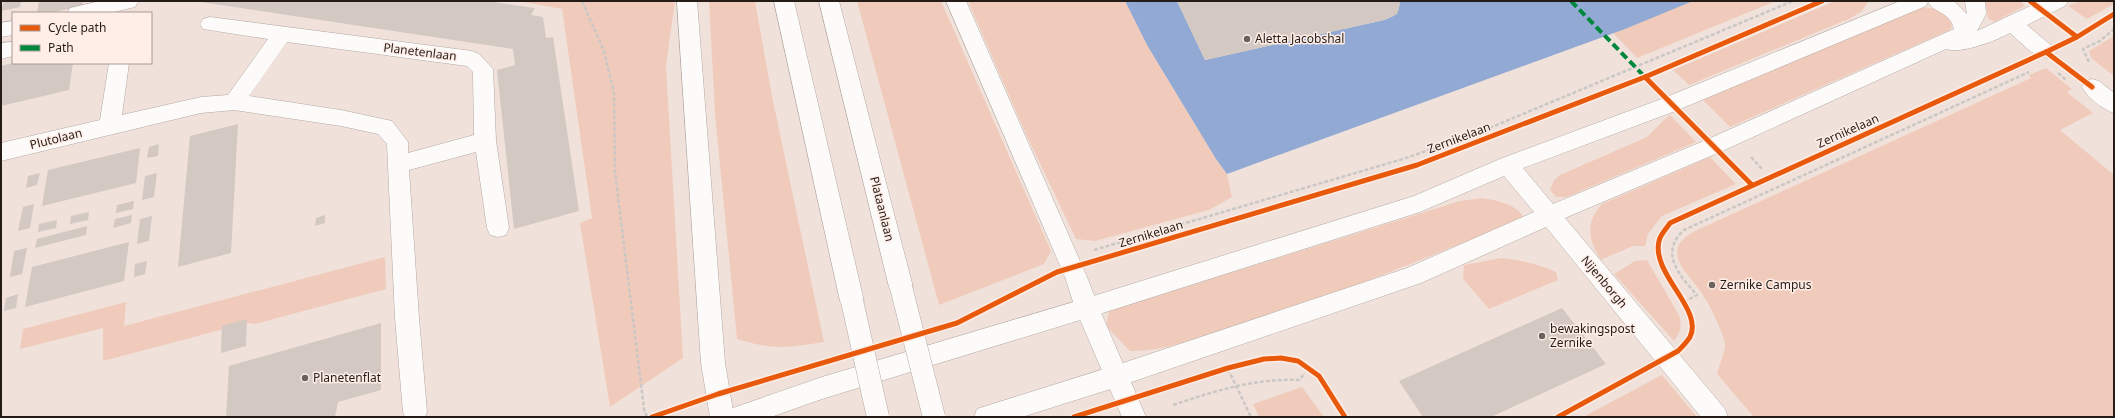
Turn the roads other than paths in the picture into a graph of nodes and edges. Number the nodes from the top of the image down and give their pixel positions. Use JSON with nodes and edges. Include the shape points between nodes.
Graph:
{"nodes":[{"id":1,"x":128,"y":1,"type":"edge"},
{"id":2,"x":687,"y":1,"type":"edge"},
{"id":3,"x":784,"y":1,"type":"edge"},
{"id":4,"x":829,"y":1,"type":"edge"},
{"id":5,"x":956,"y":1,"type":"edge"},
{"id":6,"x":1920,"y":1,"type":"edge"},
{"id":7,"x":1937,"y":1,"type":"edge"},
{"id":8,"x":1975,"y":1,"type":"edge"},
{"id":9,"x":2058,"y":1,"type":"edge"},
{"id":10,"x":1882,"y":9,"type":"edge"},
{"id":11,"x":81,"y":12,"type":"edge"},
{"id":12,"x":126,"y":12,"type":"edge"},
{"id":13,"x":2012,"y":23,"type":"junction"},
{"id":14,"x":210,"y":24,"type":"dead end"},
{"id":15,"x":12,"y":28,"type":"edge"},
{"id":16,"x":1,"y":30,"type":"edge"},
{"id":17,"x":1964,"y":33,"type":"junction"},
{"id":18,"x":282,"y":34,"type":"junction"},
{"id":19,"x":12,"y":49,"type":"edge"},
{"id":20,"x":1929,"y":50,"type":"junction"},
{"id":21,"x":1,"y":51,"type":"edge"},
{"id":22,"x":2046,"y":52,"type":"dead end"},
{"id":23,"x":119,"y":64,"type":"edge"},
{"id":24,"x":2092,"y":87,"type":"dead end"},
{"id":25,"x":234,"y":102,"type":"junction"},
{"id":26,"x":2114,"y":105,"type":"edge"},
{"id":27,"x":110,"y":126,"type":"junction"},
{"id":28,"x":485,"y":141,"type":"junction"},
{"id":29,"x":1,"y":152,"type":"edge"},
{"id":30,"x":400,"y":164,"type":"junction"},
{"id":31,"x":1508,"y":165,"type":"junction"},
{"id":32,"x":1548,"y":216,"type":"junction"},
{"id":33,"x":498,"y":228,"type":"dead end"},
{"id":34,"x":1087,"y":308,"type":"junction"},
{"id":35,"x":1116,"y":376,"type":"junction"},
{"id":36,"x":416,"y":412,"type":"dead end"},
{"id":37,"x":722,"y":417,"type":"edge"},
{"id":38,"x":739,"y":417,"type":"edge"},
{"id":39,"x":878,"y":417,"type":"edge"},
{"id":40,"x":934,"y":417,"type":"edge"},
{"id":41,"x":986,"y":417,"type":"edge"},
{"id":42,"x":1134,"y":417,"type":"edge"},
{"id":43,"x":1716,"y":417,"type":"edge"}],
"edges":[{"from":1,"to":11,"type":"main road"},
{"from":1,"to":12,"type":"main road"},
{"from":2,"to":37,"type":"main road","via":[[713,363]]},
{"from":3,"to":39,"type":"main road","bridge":true},
{"from":4,"to":40,"type":"main road","name":"Plataanlaan","bridge":true},
{"from":5,"to":34,"type":"main road","via":[[1076,277]]},
{"from":6,"to":10,"type":"main road"},
{"from":7,"to":17,"type":"main road","via":[[1960,17]]},
{"from":8,"to":17,"type":"main road","via":[[1978,14],[1976,21]]},
{"from":9,"to":13,"type":"main road"},
{"from":10,"to":31,"type":"main road","via":[[1671,104]]},
{"from":13,"to":20,"type":"main road","via":[[1989,35]]},
{"from":13,"to":22,"type":"main road"},
{"from":14,"to":18,"type":"main road","name":"Planetenlaan"},
{"from":15,"to":16,"type":"main road"},
{"from":17,"to":20,"type":"main road"},
{"from":18,"to":25,"type":"main road"},
{"from":18,"to":28,"type":"main road","name":"Planetenlaan","via":[[472,59],[483,69]]},
{"from":19,"to":21,"type":"main road"},
{"from":20,"to":32,"type":"main road"},
{"from":23,"to":27,"type":"main road"},
{"from":24,"to":26,"type":"main road"},
{"from":25,"to":27,"type":"main road","via":[[201,105]]},
{"from":25,"to":30,"type":"main road","via":[[385,127],[397,142]]},
{"from":27,"to":29,"type":"main road","name":"Plutolaan"},
{"from":28,"to":30,"type":"main road"},
{"from":28,"to":33,"type":"main road","name":"Planetenlaan"},
{"from":30,"to":36,"type":"main road","via":[[407,318]]},
{"from":31,"to":32,"type":"main road","name":"Nijenborgh"},
{"from":31,"to":34,"type":"main road","via":[[1420,203]]},
{"from":32,"to":35,"type":"main road","via":[[1413,276]]},
{"from":32,"to":43,"type":"main road","name":"Nijenborgh"},
{"from":34,"to":35,"type":"main road"},
{"from":34,"to":38,"type":"main road","via":[[822,388]]},
{"from":35,"to":41,"type":"main road"},
{"from":35,"to":42,"type":"main road"}]}
